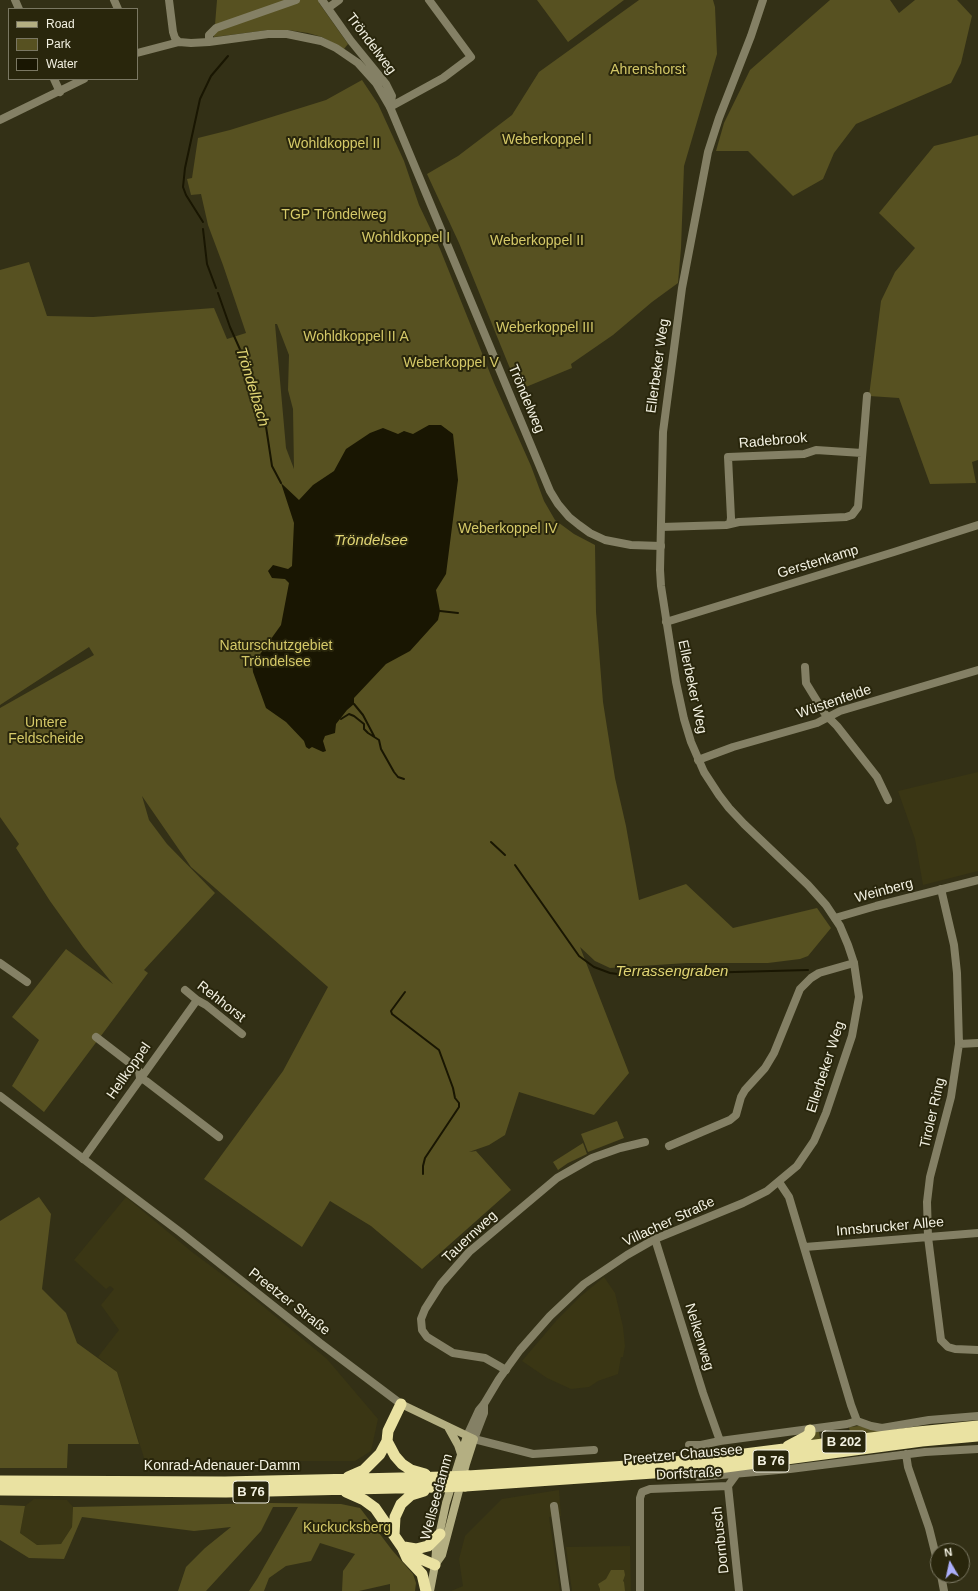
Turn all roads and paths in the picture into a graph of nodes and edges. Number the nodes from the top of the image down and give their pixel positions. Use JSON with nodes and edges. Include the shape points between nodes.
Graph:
{"nodes":[{"id":1,"x":169,"y":0,"type":"edge"},
{"id":2,"x":296,"y":0,"type":"edge"},
{"id":3,"x":322,"y":0,"type":"edge"},
{"id":4,"x":339,"y":0,"type":"edge"},
{"id":5,"x":429,"y":0,"type":"edge"},
{"id":6,"x":763,"y":0,"type":"edge"},
{"id":7,"x":328,"y":8,"type":"junction"},
{"id":8,"x":179,"y":42,"type":"junction"},
{"id":9,"x":209,"y":42,"type":"junction"},
{"id":10,"x":138,"y":51,"type":"edge"},
{"id":11,"x":54,"y":80,"type":"edge"},
{"id":12,"x":82,"y":80,"type":"edge"},
{"id":13,"x":60,"y":92,"type":"junction"},
{"id":14,"x":390,"y":107,"type":"junction"},
{"id":15,"x":0,"y":120,"type":"edge"},
{"id":16,"x":867,"y":396,"type":"dead end"},
{"id":17,"x":862,"y":453,"type":"junction"},
{"id":18,"x":730,"y":524,"type":"junction"},
{"id":19,"x":978,"y":525,"type":"edge"},
{"id":20,"x":661,"y":527,"type":"junction"},
{"id":21,"x":661,"y":546,"type":"junction"},
{"id":22,"x":666,"y":622,"type":"junction"},
{"id":23,"x":805,"y":667,"type":"dead end"},
{"id":24,"x":978,"y":670,"type":"edge"},
{"id":25,"x":829,"y":718,"type":"junction"},
{"id":26,"x":698,"y":760,"type":"junction"},
{"id":27,"x":888,"y":800,"type":"dead end"},
{"id":28,"x":978,"y":880,"type":"edge"},
{"id":29,"x":941,"y":889,"type":"junction"},
{"id":30,"x":835,"y":918,"type":"junction"},
{"id":31,"x":0,"y":963,"type":"edge"},
{"id":32,"x":854,"y":963,"type":"junction"},
{"id":33,"x":27,"y":982,"type":"dead end"},
{"id":34,"x":184,"y":990,"type":"dead end"},
{"id":35,"x":197,"y":1000,"type":"junction"},
{"id":36,"x":242,"y":1034,"type":"dead end"},
{"id":37,"x":96,"y":1037,"type":"dead end"},
{"id":38,"x":978,"y":1043,"type":"edge"},
{"id":39,"x":959,"y":1044,"type":"junction"},
{"id":40,"x":140,"y":1078,"type":"junction"},
{"id":41,"x":0,"y":1096,"type":"edge"},
{"id":42,"x":220,"y":1137,"type":"dead end"},
{"id":43,"x":645,"y":1142,"type":"dead end"},
{"id":44,"x":669,"y":1146,"type":"dead end"},
{"id":45,"x":84,"y":1159,"type":"junction"},
{"id":46,"x":779,"y":1182,"type":"junction"},
{"id":47,"x":978,"y":1233,"type":"edge"},
{"id":48,"x":928,"y":1237,"type":"junction"},
{"id":49,"x":655,"y":1240,"type":"junction"},
{"id":50,"x":805,"y":1247,"type":"junction"},
{"id":51,"x":978,"y":1350,"type":"edge"},
{"id":52,"x":506,"y":1370,"type":"junction"},
{"id":53,"x":402,"y":1404,"type":"junction"},
{"id":54,"x":978,"y":1416,"type":"edge"},
{"id":55,"x":857,"y":1421,"type":"junction"},
{"id":56,"x":978,"y":1426,"type":"edge"},
{"id":57,"x":448,"y":1427,"type":"junction"},
{"id":58,"x":810,"y":1430,"type":"junction"},
{"id":59,"x":471,"y":1438,"type":"junction"},
{"id":60,"x":974,"y":1438,"type":"edge"},
{"id":61,"x":386,"y":1441,"type":"junction"},
{"id":62,"x":720,"y":1441,"type":"junction"},
{"id":63,"x":689,"y":1445,"type":"dead end"},
{"id":64,"x":978,"y":1448,"type":"edge"},
{"id":65,"x":594,"y":1450,"type":"dead end"},
{"id":66,"x":770,"y":1452,"type":"junction"},
{"id":67,"x":461,"y":1454,"type":"junction"},
{"id":68,"x":906,"y":1454,"type":"junction"},
{"id":69,"x":662,"y":1472,"type":"junction"},
{"id":70,"x":736,"y":1474,"type":"junction"},
{"id":71,"x":698,"y":1477,"type":"joint"},
{"id":72,"x":440,"y":1480,"type":"junction"},
{"id":73,"x":0,"y":1481,"type":"edge"},
{"id":74,"x":466,"y":1481,"type":"junction"},
{"id":75,"x":340,"y":1485,"type":"junction"},
{"id":76,"x":728,"y":1486,"type":"junction"},
{"id":77,"x":0,"y":1490,"type":"edge"},
{"id":78,"x":554,"y":1506,"type":"dead end"},
{"id":79,"x":440,"y":1534,"type":"junction"},
{"id":80,"x":394,"y":1535,"type":"junction"},
{"id":81,"x":933,"y":1543,"type":"edge"},
{"id":82,"x":402,"y":1547,"type":"junction"},
{"id":83,"x":435,"y":1565,"type":"junction"},
{"id":84,"x":426,"y":1591,"type":"edge"},
{"id":85,"x":430,"y":1591,"type":"edge"},
{"id":86,"x":566,"y":1591,"type":"edge"},
{"id":87,"x":640,"y":1591,"type":"edge"},
{"id":88,"x":739,"y":1591,"type":"edge"}],
"edges":[{"from":1,"to":8,"type":"street","via":[[173,32]]},
{"from":2,"to":9,"type":"street","via":[[216,28],[209,35]]},
{"from":3,"to":7,"type":"street","name":"Tröndelweg"},
{"from":4,"to":7,"type":"street"},
{"from":5,"to":14,"type":"street","via":[[471,57],[443,78]]},
{"from":6,"to":20,"type":"street","name":"Ellerbeker Weg","via":[[718,118],[695,216],[680,301],[663,432]]},
{"from":7,"to":14,"type":"street","name":"Tröndelweg","via":[[386,84],[392,96]]},
{"from":8,"to":9,"type":"street","name":"Tröndelweg"},
{"from":8,"to":10,"type":"street","name":"Tröndelweg"},
{"from":9,"to":14,"type":"street","name":"Tröndelweg","via":[[268,34],[287,34],[321,41],[347,55],[363,68],[376,83]]},
{"from":11,"to":13,"type":"street"},
{"from":12,"to":13,"type":"street"},
{"from":13,"to":15,"type":"street"},
{"from":14,"to":21,"type":"street","name":"Tröndelweg","via":[[550,491],[558,504],[569,517],[590,533],[605,540],[622,544]]},
{"from":16,"to":17,"type":"street"},
{"from":17,"to":18,"type":"street","via":[[858,507],[852,516]]},
{"from":17,"to":18,"type":"street","name":"Radebrook","via":[[816,450],[804,454],[728,457]]},
{"from":18,"to":20,"type":"street"},
{"from":19,"to":22,"type":"street","name":"Gerstenkamp"},
{"from":20,"to":21,"type":"street","name":"Ellerbeker Weg"},
{"from":21,"to":22,"type":"street","name":"Ellerbeker Weg","via":[[661,581]]},
{"from":22,"to":26,"type":"street","name":"Ellerbeker Weg","via":[[684,719]]},
{"from":23,"to":25,"type":"street","via":[[806,683]]},
{"from":24,"to":25,"type":"street","name":"Wüstenfelde","via":[[840,711]]},
{"from":25,"to":26,"type":"street","name":"Wüstenfelde"},
{"from":25,"to":27,"type":"street","via":[[877,777]]},
{"from":26,"to":30,"type":"street","name":"Ellerbeker Weg","via":[[730,808],[808,885]]},
{"from":28,"to":29,"type":"street"},
{"from":29,"to":30,"type":"street","name":"Weinberg"},
{"from":29,"to":39,"type":"street","name":"Tiroler Ring","via":[[958,972]]},
{"from":30,"to":32,"type":"street","name":"Ellerbeker Weg"},
{"from":31,"to":33,"type":"street"},
{"from":32,"to":44,"type":"street","via":[[820,973],[800,989],[774,1053],[741,1096],[736,1115],[730,1120]]},
{"from":32,"to":46,"type":"street","name":"Ellerbeker Weg","via":[[859,997],[852,1036],[826,1113],[814,1141],[797,1166]]},
{"from":34,"to":35,"type":"street","name":"Rehhorst"},
{"from":35,"to":36,"type":"street","name":"Rehhorst"},
{"from":35,"to":40,"type":"street","name":"Hellkoppel"},
{"from":37,"to":40,"type":"street","via":[[135,1067]]},
{"from":38,"to":39,"type":"street"},
{"from":39,"to":48,"type":"street","name":"Tiroler Ring","via":[[951,1097],[930,1177],[927,1202]]},
{"from":40,"to":42,"type":"street"},
{"from":40,"to":45,"type":"street","name":"Hellkoppel"},
{"from":41,"to":45,"type":"street","name":"Preetzer Straße"},
{"from":43,"to":52,"type":"street","name":"Tauernweg","via":[[592,1158],[557,1178],[469,1252],[433,1296],[421,1319],[422,1330],[427,1337],[453,1353],[485,1358]]},
{"from":45,"to":53,"type":"street","name":"Preetzer Straße"},
{"from":46,"to":49,"type":"street","name":"Villacher Straße","via":[[743,1203]]},
{"from":46,"to":50,"type":"street","via":[[789,1197]]},
{"from":47,"to":48,"type":"street","name":"Innsbrucker Allee"},
{"from":48,"to":50,"type":"street","name":"Innsbrucker Allee"},
{"from":48,"to":51,"type":"street","name":"Tiroler Ring","via":[[941,1340],[948,1347],[955,1349]]},
{"from":49,"to":52,"type":"street","name":"Villacher Straße","via":[[597,1274],[573,1294],[538,1329]]},
{"from":49,"to":62,"type":"street","name":"Nelkenweg"},
{"from":50,"to":55,"type":"street","via":[[850,1405]]},
{"from":52,"to":59,"type":"street","name":"Villacher Straße","via":[[479,1410]]},
{"from":53,"to":57,"type":"main road","name":"Preetzer Straße"},
{"from":53,"to":61,"type":"highway","via":[[388,1431]]},
{"from":54,"to":55,"type":"street","via":[[882,1428]]},
{"from":55,"to":58,"type":"street","name":"Preetzer Chaussee"},
{"from":56,"to":66,"type":"highway","name":"Preetzer Chaussee","number":"B 202"},
{"from":57,"to":59,"type":"main road","name":"Preetzer Straße"},
{"from":57,"to":67,"type":"main road"},
{"from":58,"to":62,"type":"street","name":"Preetzer Chaussee"},
{"from":58,"to":66,"type":"highway","via":[[804,1439]]},
{"from":59,"to":65,"type":"street","name":"Preetzer Straße","via":[[533,1454]]},
{"from":59,"to":67,"type":"main road","name":"Wellseedamm"},
{"from":59,"to":83,"type":"main road","name":"Wellseedamm","via":[[442,1555]]},
{"from":60,"to":69,"type":"highway","name":"Preetzer Chaussee","number":"B 76","via":[[915,1442],[711,1469]]},
{"from":61,"to":72,"type":"highway","via":[[395,1456],[406,1467]]},
{"from":61,"to":75,"type":"highway","via":[[380,1454],[369,1466]]},
{"from":62,"to":63,"type":"street","name":"Preetzer Chaussee"},
{"from":64,"to":68,"type":"street","name":"Preetzer Chaussee"},
{"from":66,"to":74,"type":"highway","name":"Preetzer Chaussee","number":"B 76"},
{"from":67,"to":79,"type":"main road","name":"Wellseedamm","via":[[446,1503]]},
{"from":68,"to":70,"type":"street","name":"Preetzer Chaussee"},
{"from":68,"to":81,"type":"street"},
{"from":69,"to":71,"type":"highway","via":[[675,1477]]},
{"from":69,"to":74,"type":"highway","name":"Preetzer Chaussee","number":"B 76"},
{"from":70,"to":71,"type":"street","name":"Preetzer Chaussee"},
{"from":70,"to":76,"type":"street","name":"Dorfstraße"},
{"from":72,"to":74,"type":"highway","name":"Preetzer Chaussee","number":"B 76","bridge":true},
{"from":72,"to":75,"type":"highway","name":"Konrad-Adenauer-Damm","number":"B 76"},
{"from":72,"to":80,"type":"highway","via":[[411,1495],[401,1504],[395,1517]]},
{"from":73,"to":75,"type":"highway","name":"Konrad-Adenauer-Damm","number":"B 76"},
{"from":75,"to":77,"type":"highway","name":"Konrad-Adenauer-Damm","number":"B 76","via":[[226,1492]]},
{"from":75,"to":80,"type":"highway","via":[[372,1505]]},
{"from":76,"to":87,"type":"street","name":"Dorfstraße","via":[[650,1489],[642,1492]]},
{"from":76,"to":88,"type":"street","name":"Dornbusch"},
{"from":78,"to":86,"type":"street"},
{"from":79,"to":82,"type":"highway","via":[[428,1546],[416,1549]]},
{"from":79,"to":83,"type":"main road","name":"Wellseedamm"},
{"from":80,"to":82,"type":"highway"},
{"from":82,"to":83,"type":"highway"},
{"from":82,"to":84,"type":"highway","via":[[407,1558],[422,1574]]},
{"from":83,"to":85,"type":"main road","name":"Wellseedamm"}]}
